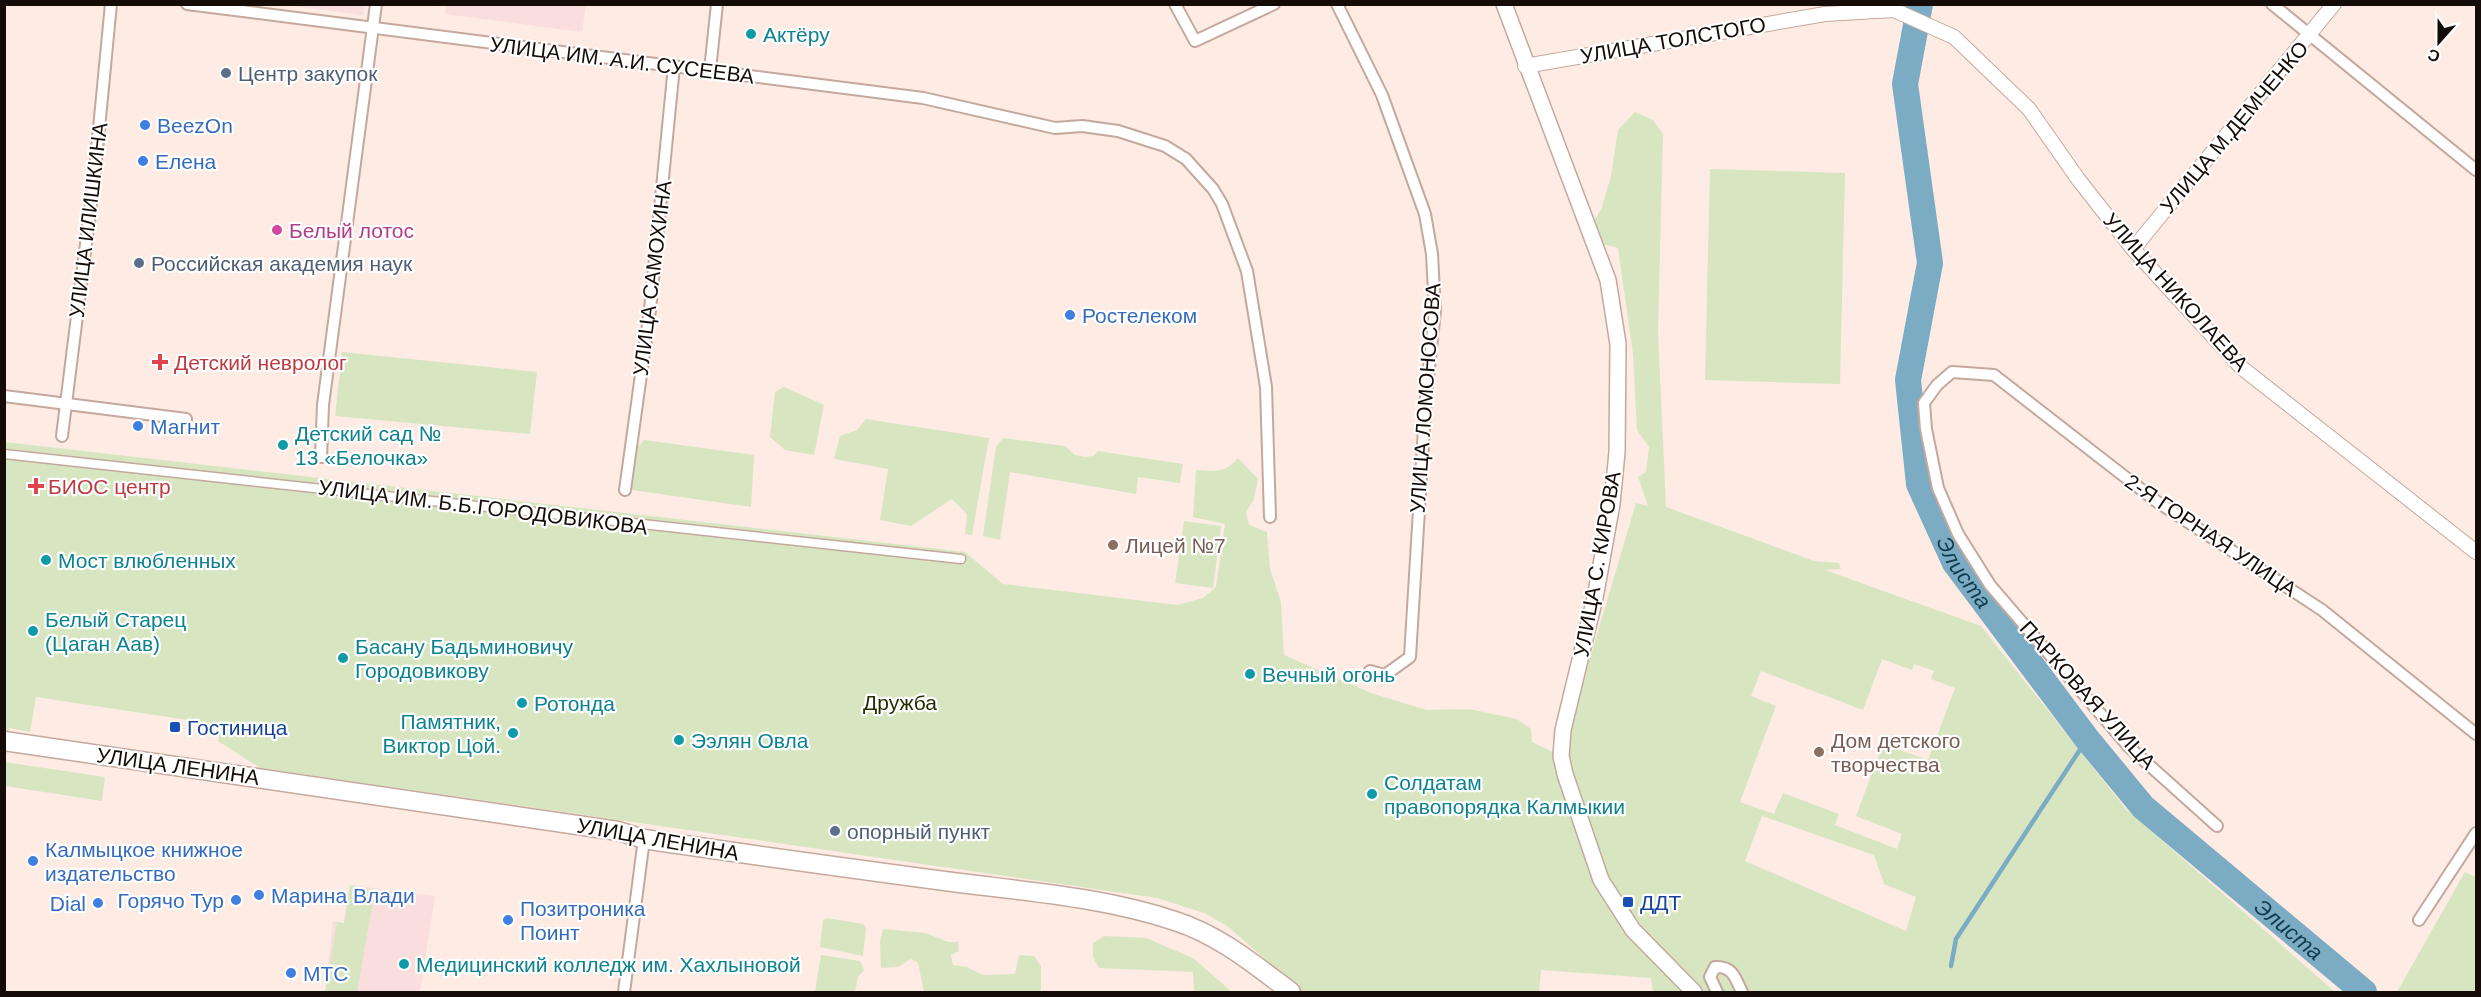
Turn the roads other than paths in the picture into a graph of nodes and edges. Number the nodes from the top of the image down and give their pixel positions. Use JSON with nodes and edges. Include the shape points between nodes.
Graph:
{"nodes":[{"id":1,"x":111,"y":4,"type":"edge"},
{"id":2,"x":187,"y":4,"type":"edge"},
{"id":3,"x":376,"y":4,"type":"edge"},
{"id":4,"x":717,"y":4,"type":"edge"},
{"id":5,"x":1174,"y":4,"type":"edge"},
{"id":6,"x":1274,"y":4,"type":"edge"},
{"id":7,"x":1337,"y":4,"type":"edge"},
{"id":8,"x":1504,"y":4,"type":"edge"},
{"id":9,"x":2272,"y":4,"type":"edge"},
{"id":10,"x":2334,"y":4,"type":"edge"},
{"id":11,"x":1893,"y":10,"type":"joint"},
{"id":12,"x":372,"y":28,"type":"junction"},
{"id":13,"x":2309,"y":35,"type":"junction"},
{"id":14,"x":674,"y":66,"type":"junction"},
{"id":15,"x":1525,"y":66,"type":"junction"},
{"id":16,"x":710,"y":70,"type":"junction"},
{"id":17,"x":2476,"y":170,"type":"edge"},
{"id":18,"x":2133,"y":249,"type":"junction"},
{"id":19,"x":1937,"y":386,"type":"joint"},
{"id":20,"x":4,"y":396,"type":"edge"},
{"id":21,"x":66,"y":404,"type":"junction"},
{"id":22,"x":186,"y":419,"type":"dead end"},
{"id":23,"x":62,"y":436,"type":"dead end"},
{"id":24,"x":4,"y":454,"type":"edge"},
{"id":25,"x":321,"y":457,"type":"dead end"},
{"id":26,"x":625,"y":490,"type":"dead end"},
{"id":27,"x":1270,"y":517,"type":"dead end"},
{"id":28,"x":2476,"y":552,"type":"edge"},
{"id":29,"x":961,"y":559,"type":"dead end"},
{"id":30,"x":1370,"y":671,"type":"dead end"},
{"id":31,"x":2476,"y":734,"type":"edge"},
{"id":32,"x":4,"y":741,"type":"edge"},
{"id":33,"x":2217,"y":826,"type":"dead end"},
{"id":34,"x":2476,"y":833,"type":"edge"},
{"id":35,"x":644,"y":838,"type":"junction"},
{"id":36,"x":2420,"y":920,"type":"dead end"},
{"id":37,"x":624,"y":993,"type":"edge"},
{"id":38,"x":1291,"y":993,"type":"edge"},
{"id":39,"x":1694,"y":993,"type":"edge"},
{"id":40,"x":1717,"y":993,"type":"edge"},
{"id":41,"x":1742,"y":993,"type":"edge"}],
"edges":[{"from":1,"to":21,"type":"street","name":"УЛИЦА ИЛИШКИНА"},
{"from":2,"to":12,"type":"street","name":"УЛИЦА ИМ. А.И. СУСЕЕВА"},
{"from":3,"to":12,"type":"street"},
{"from":4,"to":16,"type":"street"},
{"from":5,"to":6,"type":"street","via":[[1196,42]]},
{"from":7,"to":30,"type":"street","name":"УЛИЦА ЛОМОНОСОВА","via":[[1382,95],[1416,188],[1425,214],[1434,278],[1435,311],[1425,407],[1410,657],[1385,675]]},
{"from":8,"to":15,"type":"main road","name":"УЛИЦА С. КИРОВА"},
{"from":9,"to":13,"type":"street"},
{"from":10,"to":13,"type":"street","name":"УЛИЦА М.ДЕМЧЕНКО"},
{"from":11,"to":15,"type":"street","name":"УЛИЦА ТОЛСТОГО","via":[[1825,14]]},
{"from":11,"to":18,"type":"street","name":"УЛИЦА НИКОЛАЕВА","via":[[1954,37],[2029,109]]},
{"from":12,"to":14,"type":"street","name":"УЛИЦА ИМ. А.И. СУСЕЕВА"},
{"from":12,"to":25,"type":"street","via":[[323,405]]},
{"from":13,"to":17,"type":"street"},
{"from":13,"to":18,"type":"street","name":"УЛИЦА М.ДЕМЧЕНКО"},
{"from":14,"to":16,"type":"street","name":"УЛИЦА ИМ. А.И. СУСЕЕВА"},
{"from":14,"to":26,"type":"street","name":"УЛИЦА САМОХИНА","via":[[650,310]]},
{"from":15,"to":39,"type":"main road","name":"УЛИЦА С. КИРОВА","via":[[1608,280],[1618,344],[1617,452],[1612,504],[1595,598],[1563,730],[1561,756],[1601,880],[1633,930]]},
{"from":16,"to":27,"type":"street","name":"УЛИЦА ИМ. А.И. СУСЕЕВА","via":[[923,98],[1055,128],[1082,126],[1137,135],[1176,152],[1204,176],[1222,204],[1247,271],[1267,410]]},
{"from":18,"to":28,"type":"street","name":"УЛИЦА НИКОЛАЕВА","via":[[2242,368]]},
{"from":19,"to":31,"type":"street","name":"2-Я ГОРНАЯ УЛИЦА","via":[[1952,372],[1994,375],[2156,501],[2322,610]]},
{"from":19,"to":33,"type":"street","name":"ПАРКОВАЯ УЛИЦА","via":[[1924,403],[1938,488],[1958,534],[1985,577],[2129,747]]},
{"from":20,"to":21,"type":"street"},
{"from":21,"to":22,"type":"street"},
{"from":21,"to":23,"type":"street","name":"УЛИЦА ИЛИШКИНА"},
{"from":24,"to":29,"type":"street","name":"УЛИЦА ИМ. Б.Б.ГОРОДОВИКОВА"},
{"from":32,"to":35,"type":"main road","name":"УЛИЦА ЛЕНИНА"},
{"from":34,"to":36,"type":"street"},
{"from":35,"to":37,"type":"street"},
{"from":35,"to":38,"type":"main road","name":"УЛИЦА ЛЕНИНА","via":[[1123,907],[1177,921],[1236,950]]},
{"from":40,"to":41,"type":"street","via":[[1710,977],[1715,967],[1731,971]]}]}
